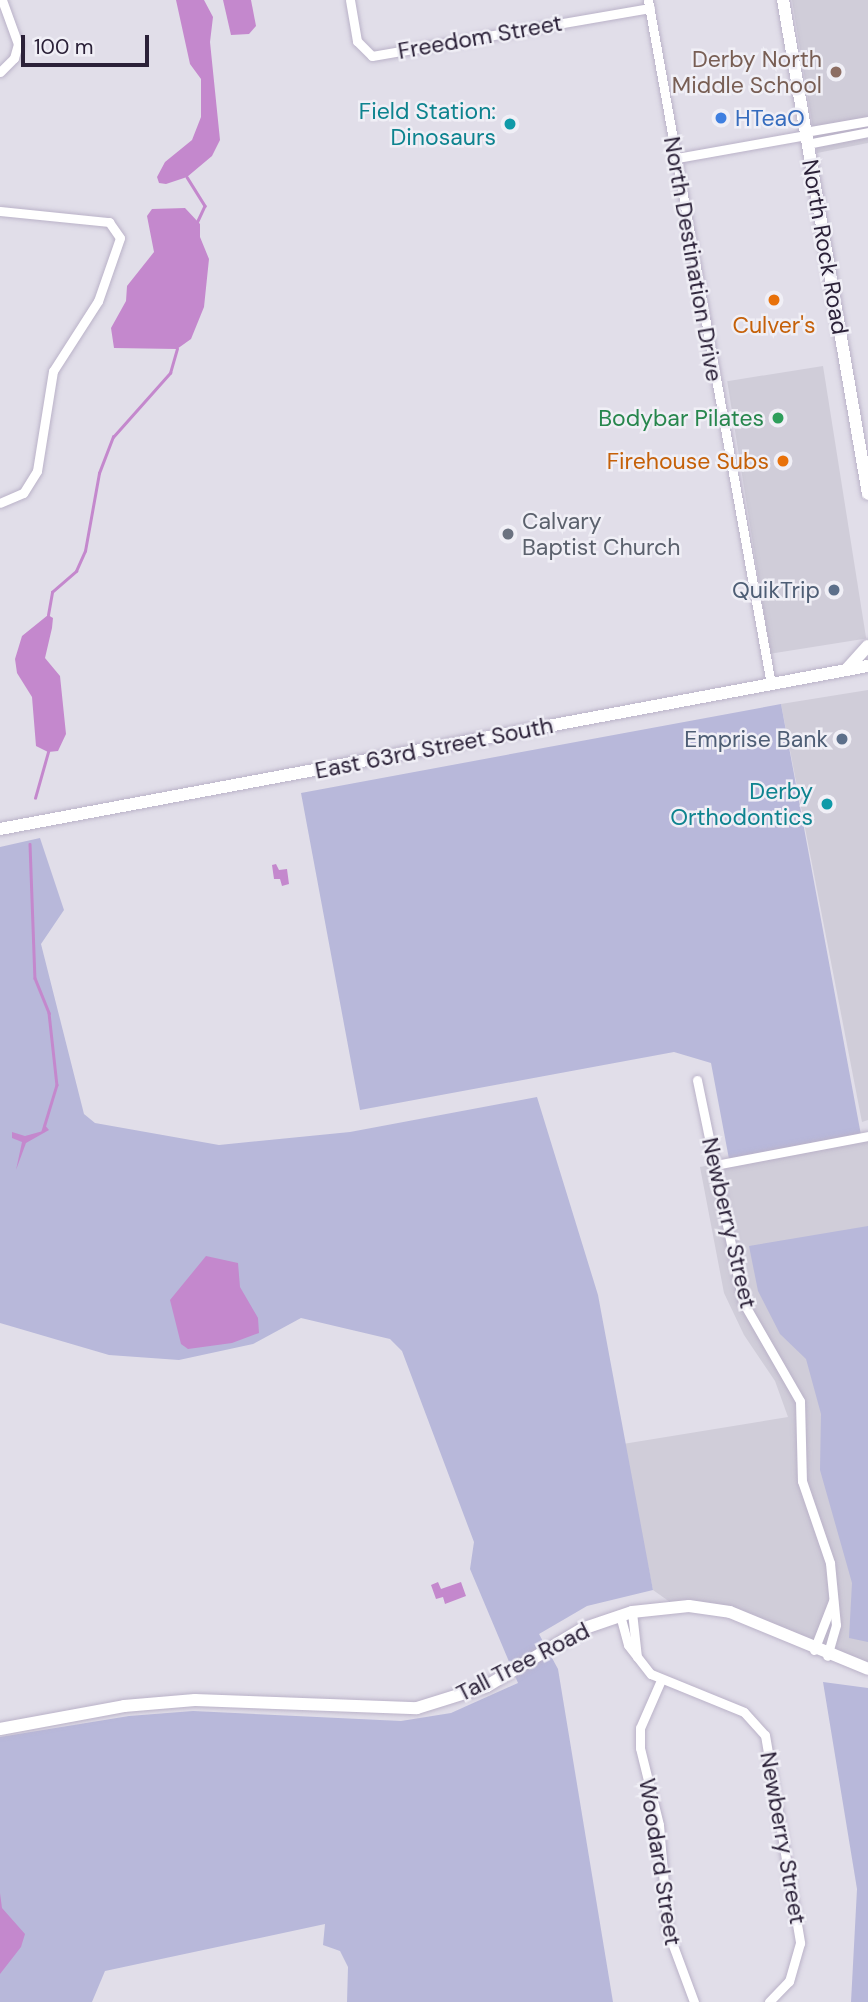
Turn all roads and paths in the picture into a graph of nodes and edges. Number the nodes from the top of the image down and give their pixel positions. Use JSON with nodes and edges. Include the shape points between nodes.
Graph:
{"nodes":[{"id":1,"x":2,"y":0,"type":"edge"},
{"id":2,"x":350,"y":0,"type":"edge"},
{"id":3,"x":783,"y":0,"type":"edge"},
{"id":4,"x":649,"y":4,"type":"edge"},
{"id":5,"x":0,"y":72,"type":"edge"},
{"id":6,"x":868,"y":121,"type":"edge"},
{"id":7,"x":868,"y":132,"type":"edge"},
{"id":8,"x":806,"y":137,"type":"junction"},
{"id":9,"x":677,"y":158,"type":"junction"},
{"id":10,"x":0,"y":211,"type":"edge"},
{"id":11,"x":868,"y":494,"type":"edge"},
{"id":12,"x":0,"y":502,"type":"edge"},
{"id":13,"x":868,"y":646,"type":"edge"},
{"id":14,"x":868,"y":666,"type":"edge"},
{"id":15,"x":847,"y":669,"type":"junction"},
{"id":16,"x":771,"y":684,"type":"junction"},
{"id":17,"x":0,"y":829,"type":"edge"},
{"id":18,"x":697,"y":1080,"type":"dead end"},
{"id":19,"x":868,"y":1136,"type":"edge"},
{"id":20,"x":715,"y":1165,"type":"junction"},
{"id":21,"x":833,"y":1600,"type":"junction"},
{"id":22,"x":626,"y":1613,"type":"junction"},
{"id":23,"x":814,"y":1650,"type":"junction"},
{"id":24,"x":827,"y":1656,"type":"junction"},
{"id":25,"x":868,"y":1669,"type":"edge"},
{"id":26,"x":661,"y":1681,"type":"junction"},
{"id":27,"x":0,"y":1729,"type":"edge"},
{"id":28,"x":694,"y":2002,"type":"edge"},
{"id":29,"x":769,"y":2002,"type":"edge"}],
"edges":[{"from":1,"to":5,"type":"street","via":[[18,44]]},
{"from":2,"to":4,"type":"street","name":"Freedom Street","via":[[357,41],[372,56]]},
{"from":3,"to":8,"type":"main road","name":"North Rock Road"},
{"from":4,"to":9,"type":"street","name":"North Destination Drive"},
{"from":6,"to":8,"type":"street"},
{"from":7,"to":8,"type":"street"},
{"from":8,"to":9,"type":"street"},
{"from":8,"to":11,"type":"main road","name":"North Rock Road"},
{"from":9,"to":16,"type":"street","name":"North Destination Drive"},
{"from":10,"to":12,"type":"street","via":[[109,222],[118,230],[120,242],[104,288],[53,371],[37,471],[23,493]]},
{"from":13,"to":15,"type":"main road"},
{"from":14,"to":15,"type":"main road","name":"East 63rd Street South"},
{"from":15,"to":16,"type":"main road","name":"East 63rd Street South"},
{"from":16,"to":17,"type":"main road","name":"East 63rd Street South"},
{"from":18,"to":20,"type":"street","name":"Newberry Street"},
{"from":19,"to":20,"type":"street"},
{"from":20,"to":21,"type":"street","name":"Newberry Street","via":[[743,1302],[800,1401],[802,1481],[830,1563]]},
{"from":21,"to":23,"type":"street","name":"Newberry Street"},
{"from":21,"to":24,"type":"street","name":"Newberry Street","via":[[836,1625]]},
{"from":22,"to":23,"type":"main road","name":"Tall Tree Road","via":[[689,1606],[730,1612]]},
{"from":22,"to":26,"type":"street","name":"Newberry Street","via":[[628,1645]]},
{"from":22,"to":27,"type":"main road","name":"Tall Tree Road","via":[[582,1629],[487,1686],[417,1708],[195,1700],[124,1706]]},
{"from":23,"to":24,"type":"main road","name":"Tall Tree Road"},
{"from":24,"to":25,"type":"main road","name":"Tall Tree Road"},
{"from":26,"to":28,"type":"street","name":"Woodard Street","via":[[640,1728],[640,1748],[659,1825],[668,1932]]},
{"from":26,"to":29,"type":"street","name":"Newberry Street","via":[[744,1712],[765,1735],[800,1943],[789,1981]]}]}
